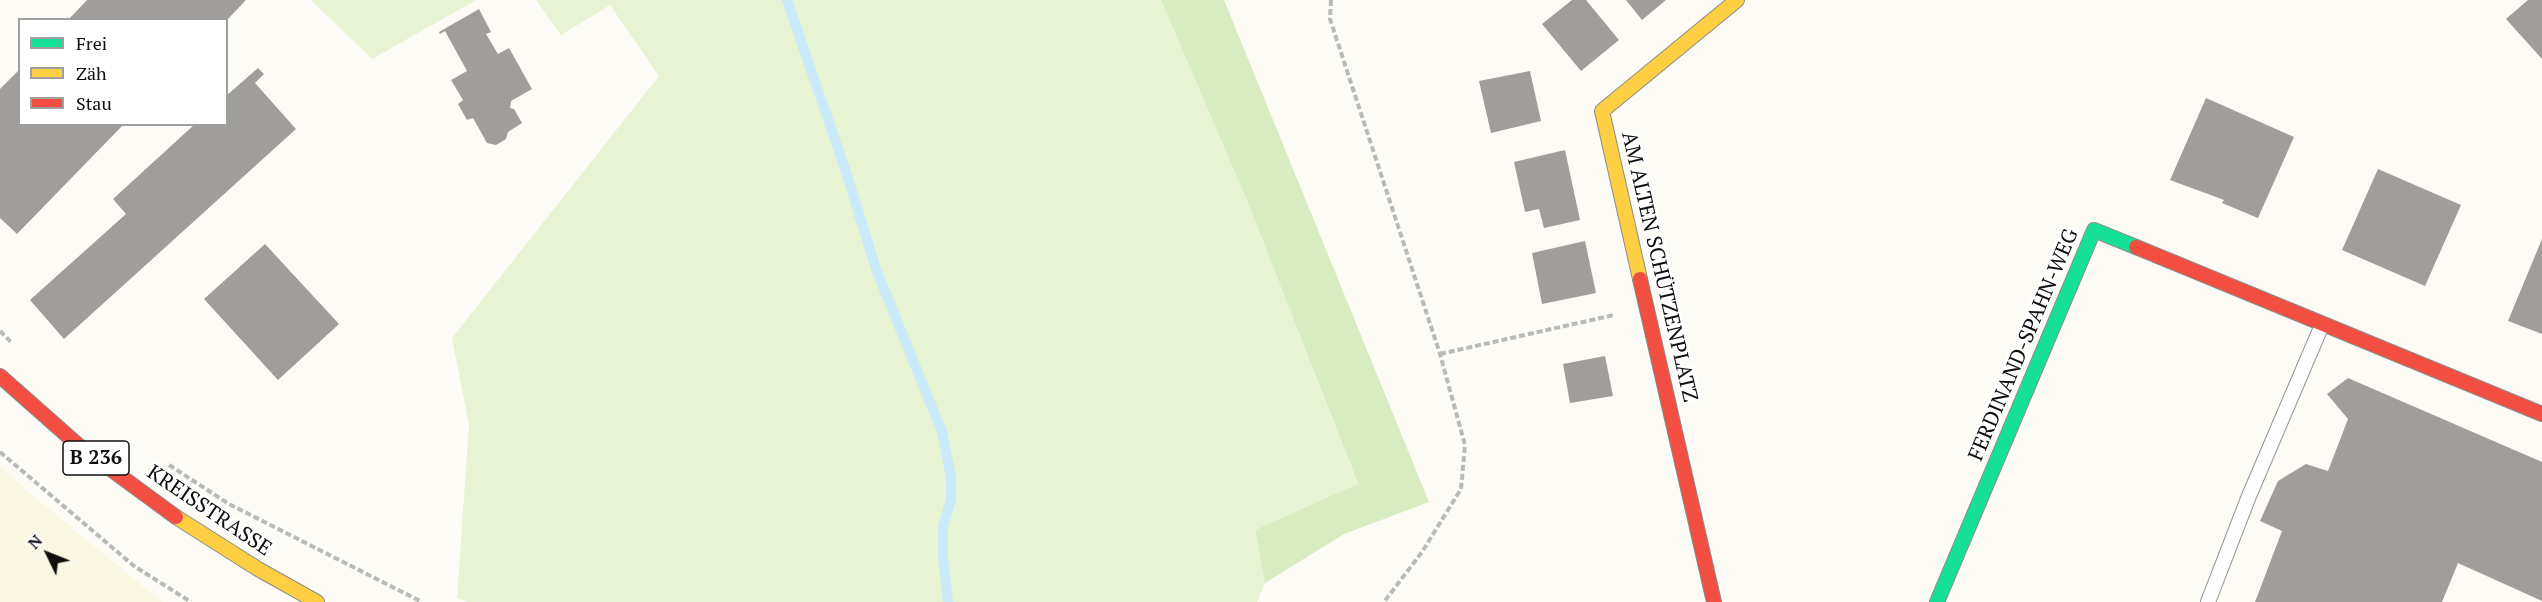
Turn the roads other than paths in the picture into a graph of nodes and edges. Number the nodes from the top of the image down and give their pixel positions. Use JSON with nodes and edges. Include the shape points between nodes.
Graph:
{"nodes":[{"id":1,"x":1737,"y":0,"type":"edge"},
{"id":2,"x":2322,"y":325,"type":"junction"},
{"id":3,"x":0,"y":376,"type":"edge"},
{"id":4,"x":2542,"y":414,"type":"edge"},
{"id":5,"x":280,"y":583,"type":"junction"},
{"id":6,"x":291,"y":602,"type":"edge"},
{"id":7,"x":317,"y":602,"type":"edge"},
{"id":8,"x":1714,"y":602,"type":"edge"},
{"id":9,"x":1938,"y":602,"type":"edge"},
{"id":10,"x":2208,"y":602,"type":"edge"}],
"edges":[{"from":1,"to":8,"type":"street","name":"AM ALTEN SCHÜTZENPLATZ","via":[[1602,111]]},
{"from":2,"to":4,"type":"street","name":"FERDINAND-SPAHN-WEG"},
{"from":2,"to":9,"type":"street","name":"FERDINAND-SPAHN-WEG","via":[[2094,230]]},
{"from":2,"to":10,"type":"lane"},
{"from":3,"to":5,"type":"street","name":"KREISSTRASSE","number":"B 236","via":[[89,453],[198,533]]},
{"from":5,"to":6,"type":"street"},
{"from":5,"to":7,"type":"street","name":"KREISSTRASSE","number":"B 236"}]}
